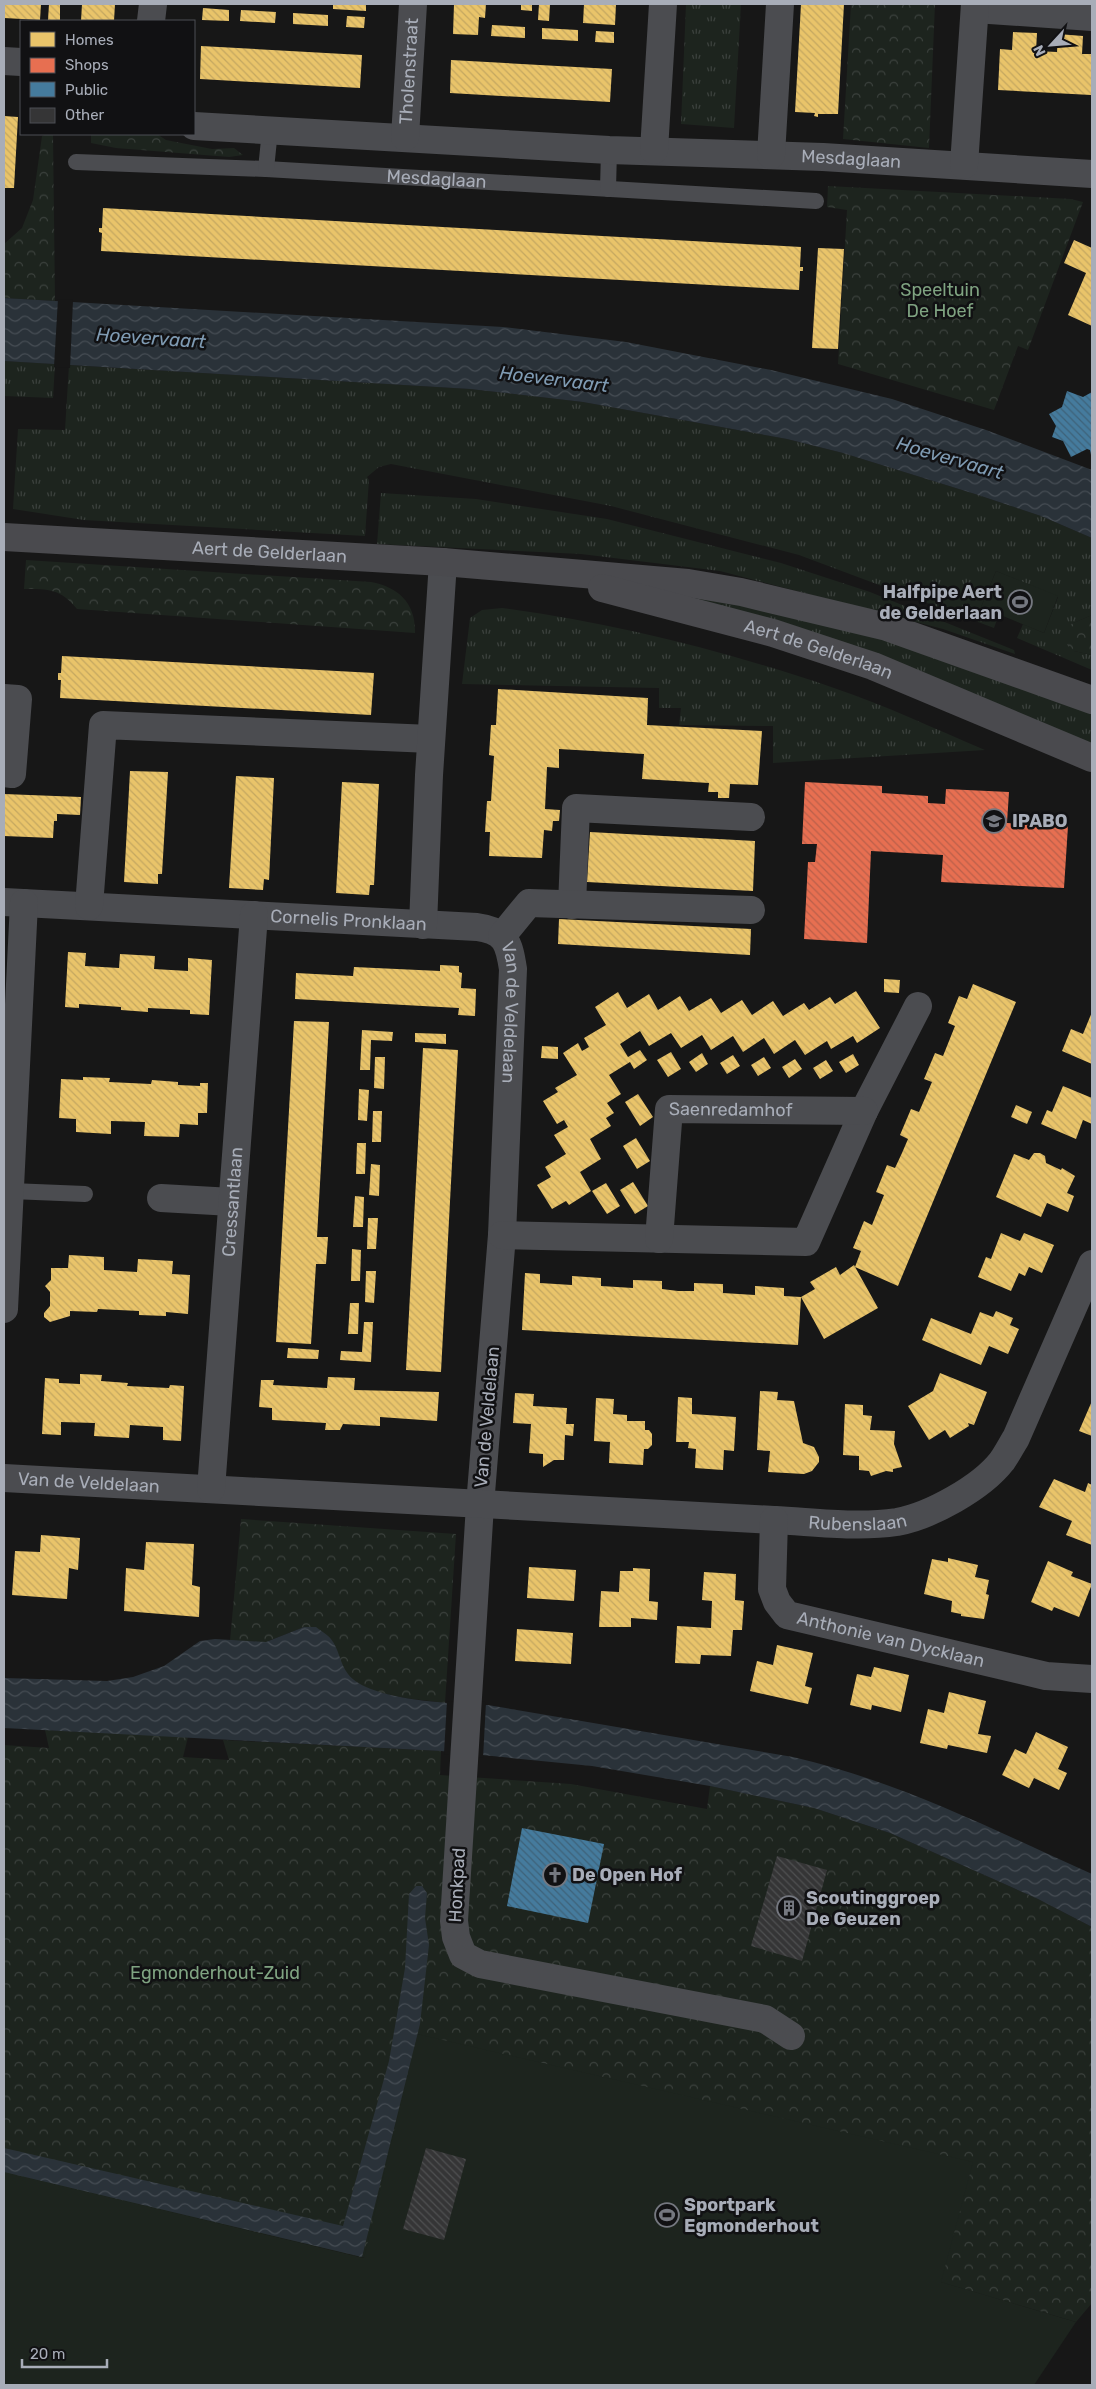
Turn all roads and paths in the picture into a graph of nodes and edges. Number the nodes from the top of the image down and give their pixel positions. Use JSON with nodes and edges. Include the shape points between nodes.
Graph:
{"nodes":[{"id":1,"x":153,"y":4,"type":"edge"},
{"id":2,"x":413,"y":4,"type":"edge"},
{"id":3,"x":663,"y":4,"type":"edge"},
{"id":4,"x":780,"y":4,"type":"edge"},
{"id":5,"x":975,"y":7,"type":"edge"},
{"id":6,"x":1092,"y":17,"type":"edge"},
{"id":7,"x":151,"y":20,"type":"edge"},
{"id":8,"x":4,"y":61,"type":"edge"},
{"id":9,"x":20,"y":62,"type":"edge"},
{"id":10,"x":195,"y":126,"type":"edge"},
{"id":11,"x":270,"y":130,"type":"junction"},
{"id":12,"x":405,"y":137,"type":"junction"},
{"id":13,"x":609,"y":150,"type":"junction"},
{"id":14,"x":654,"y":150,"type":"junction"},
{"id":15,"x":771,"y":155,"type":"junction"},
{"id":16,"x":76,"y":162,"type":"dead end"},
{"id":17,"x":964,"y":165,"type":"junction"},
{"id":18,"x":266,"y":169,"type":"junction"},
{"id":19,"x":1092,"y":174,"type":"edge"},
{"id":20,"x":608,"y":189,"type":"junction"},
{"id":21,"x":816,"y":201,"type":"dead end"},
{"id":22,"x":4,"y":536,"type":"edge"},
{"id":23,"x":443,"y":562,"type":"junction"},
{"id":24,"x":535,"y":570,"type":"junction"},
{"id":25,"x":4,"y":698,"type":"edge"},
{"id":26,"x":1092,"y":700,"type":"edge"},
{"id":27,"x":431,"y":740,"type":"junction"},
{"id":28,"x":1092,"y":758,"type":"edge"},
{"id":29,"x":4,"y":774,"type":"edge"},
{"id":30,"x":751,"y":817,"type":"dead end"},
{"id":31,"x":14,"y":902,"type":"edge"},
{"id":32,"x":572,"y":905,"type":"junction"},
{"id":33,"x":89,"y":906,"type":"junction"},
{"id":34,"x":751,"y":910,"type":"dead end"},
{"id":35,"x":254,"y":915,"type":"junction"},
{"id":36,"x":423,"y":925,"type":"junction"},
{"id":37,"x":502,"y":936,"type":"junction"},
{"id":38,"x":918,"y":1006,"type":"dead end"},
{"id":39,"x":864,"y":1111,"type":"junction"},
{"id":40,"x":11,"y":1191,"type":"junction"},
{"id":41,"x":85,"y":1194,"type":"dead end"},
{"id":42,"x":160,"y":1198,"type":"dead end"},
{"id":43,"x":232,"y":1202,"type":"junction"},
{"id":44,"x":502,"y":1235,"type":"junction"},
{"id":45,"x":659,"y":1239,"type":"junction"},
{"id":46,"x":1092,"y":1264,"type":"edge"},
{"id":47,"x":4,"y":1309,"type":"edge"},
{"id":48,"x":4,"y":1478,"type":"edge"},
{"id":49,"x":211,"y":1489,"type":"junction"},
{"id":50,"x":480,"y":1505,"type":"junction"},
{"id":51,"x":774,"y":1520,"type":"junction"},
{"id":52,"x":1092,"y":1679,"type":"edge"},
{"id":53,"x":791,"y":2036,"type":"dead end"}],
"edges":[{"from":1,"to":7,"type":"street"},
{"from":2,"to":12,"type":"street","name":"Tholenstraat"},
{"from":3,"to":14,"type":"street"},
{"from":4,"to":15,"type":"street"},
{"from":5,"to":6,"type":"street"},
{"from":5,"to":17,"type":"street"},
{"from":8,"to":9,"type":"street"},
{"from":10,"to":11,"type":"street","name":"Mesdaglaan"},
{"from":11,"to":12,"type":"street","name":"Mesdaglaan"},
{"from":11,"to":18,"type":"lane"},
{"from":12,"to":13,"type":"street","name":"Mesdaglaan"},
{"from":13,"to":14,"type":"street","name":"Mesdaglaan"},
{"from":13,"to":20,"type":"lane"},
{"from":14,"to":15,"type":"street","name":"Mesdaglaan"},
{"from":15,"to":17,"type":"street","name":"Mesdaglaan"},
{"from":16,"to":18,"type":"lane","name":"Mesdaglaan"},
{"from":17,"to":19,"type":"street","name":"Mesdaglaan"},
{"from":18,"to":20,"type":"lane","name":"Mesdaglaan"},
{"from":20,"to":21,"type":"lane","name":"Mesdaglaan"},
{"from":22,"to":23,"type":"street","name":"Aert de Gelderlaan"},
{"from":23,"to":24,"type":"street","name":"Aert de Gelderlaan"},
{"from":23,"to":27,"type":"street","name":"Cornelis Pronklaan"},
{"from":24,"to":26,"type":"street","name":"Aert de Gelderlaan","via":[[688,583],[741,592],[887,627]]},
{"from":24,"to":28,"type":"street","name":"Aert de Gelderlaan","via":[[773,633],[873,666]]},
{"from":25,"to":29,"type":"street","via":[[18,698],[12,774]]},
{"from":27,"to":33,"type":"street","via":[[103,725]]},
{"from":27,"to":36,"type":"street","name":"Cornelis Pronklaan"},
{"from":30,"to":32,"type":"street","via":[[576,808]]},
{"from":31,"to":33,"type":"street","name":"Cornelis Pronklaan"},
{"from":31,"to":40,"type":"street"},
{"from":32,"to":34,"type":"street"},
{"from":32,"to":37,"type":"street","via":[[529,903]]},
{"from":33,"to":35,"type":"street","name":"Cornelis Pronklaan"},
{"from":35,"to":36,"type":"street","name":"Cornelis Pronklaan"},
{"from":35,"to":43,"type":"street","name":"Cressantlaan"},
{"from":36,"to":37,"type":"street","name":"Van de Veldelaan","via":[[492,929]]},
{"from":37,"to":44,"type":"street","name":"Van de Veldelaan","via":[[510,949],[513,969]]},
{"from":38,"to":39,"type":"street"},
{"from":39,"to":45,"type":"street","via":[[806,1242]]},
{"from":39,"to":45,"type":"street","name":"Saenredamhof","via":[[669,1109]]},
{"from":40,"to":41,"type":"lane"},
{"from":40,"to":47,"type":"street"},
{"from":42,"to":43,"type":"street"},
{"from":43,"to":49,"type":"street","name":"Cressantlaan"},
{"from":44,"to":45,"type":"street"},
{"from":44,"to":50,"type":"street","name":"Van de Veldelaan"},
{"from":46,"to":51,"type":"street","name":"Rubenslaan","via":[[1016,1438],[1002,1462],[983,1480],[940,1506],[899,1521],[871,1524]]},
{"from":48,"to":49,"type":"street","name":"Van de Veldelaan"},
{"from":49,"to":50,"type":"street","name":"Van de Veldelaan"},
{"from":50,"to":51,"type":"street","name":"Rubenslaan"},
{"from":50,"to":53,"type":"street","name":"Honkpad","via":[[454,1922],[462,1955],[480,1964],[765,2019]]},
{"from":51,"to":52,"type":"street","name":"Anthonie van Dycklaan","via":[[772,1588],[787,1615],[1046,1676]]}]}
